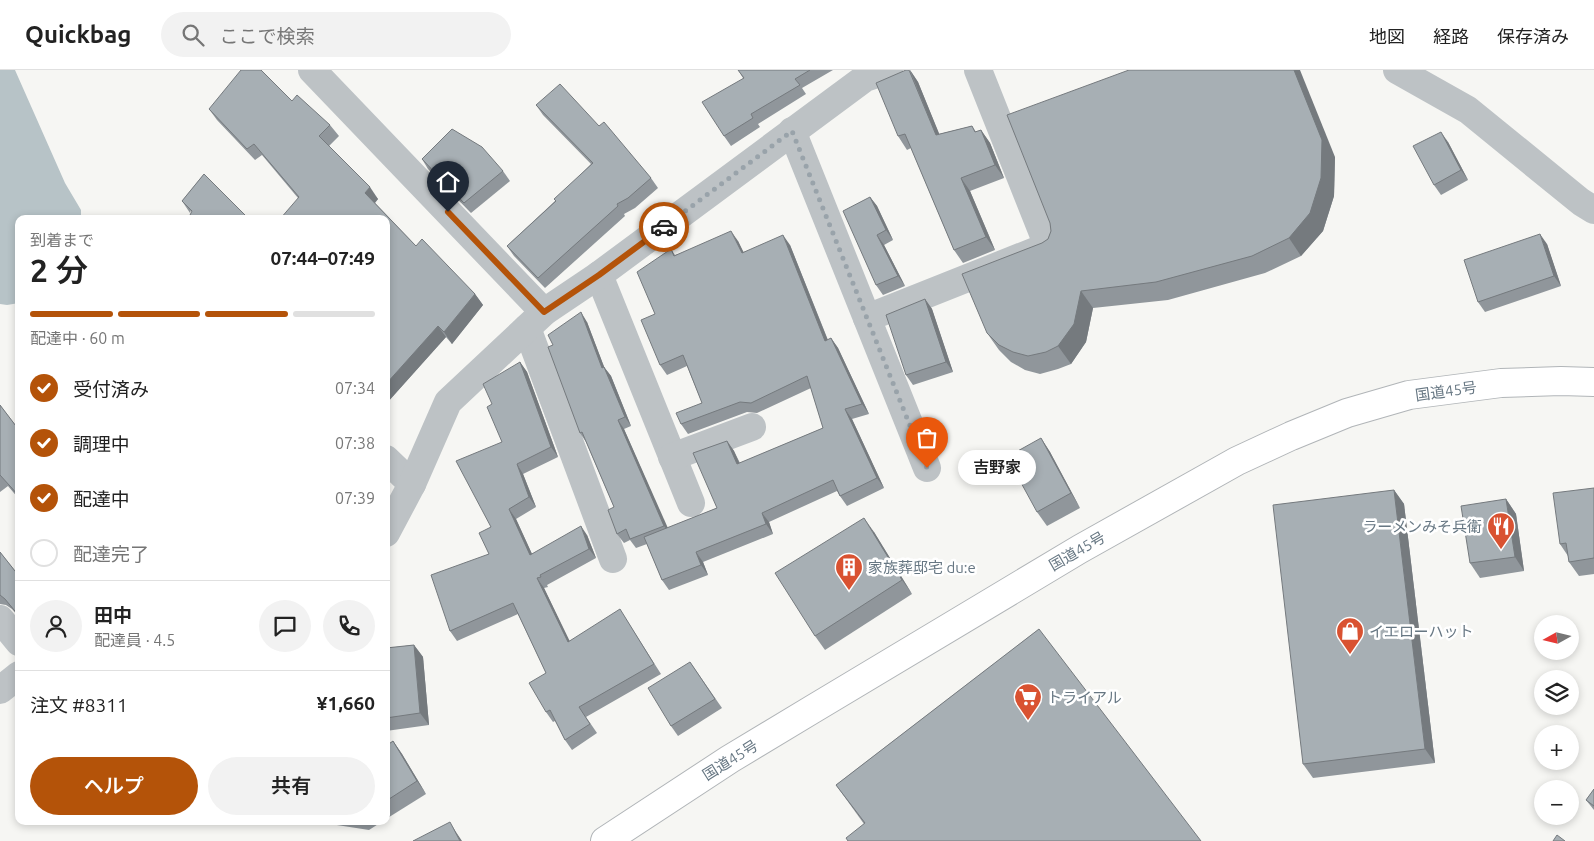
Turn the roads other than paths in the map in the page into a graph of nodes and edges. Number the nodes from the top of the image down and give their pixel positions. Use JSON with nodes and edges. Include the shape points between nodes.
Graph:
{"nodes":[{"id":1,"x":312,"y":70,"type":"edge"},
{"id":2,"x":889,"y":70,"type":"edge"},
{"id":3,"x":978,"y":70,"type":"edge"},
{"id":4,"x":1397,"y":70,"type":"edge"},
{"id":5,"x":792,"y":131,"type":"junction"},
{"id":6,"x":1594,"y":210,"type":"edge"},
{"id":7,"x":599,"y":275,"type":"junction"},
{"id":8,"x":867,"y":318,"type":"junction"},
{"id":9,"x":535,"y":320,"type":"junction"},
{"id":10,"x":1594,"y":382,"type":"edge"},
{"id":11,"x":752,"y":427,"type":"dead end"},
{"id":12,"x":672,"y":457,"type":"junction"},
{"id":13,"x":390,"y":463,"type":"edge"},
{"id":14,"x":927,"y":468,"type":"dead end"},
{"id":15,"x":412,"y":484,"type":"junction"},
{"id":16,"x":691,"y":503,"type":"dead end"},
{"id":17,"x":390,"y":525,"type":"edge"},
{"id":18,"x":613,"y":559,"type":"dead end"},
{"id":19,"x":0,"y":619,"type":"edge"},
{"id":20,"x":15,"y":637,"type":"edge"},
{"id":21,"x":15,"y":678,"type":"edge"},
{"id":22,"x":0,"y":690,"type":"edge"},
{"id":23,"x":605,"y":841,"type":"edge"}],
"edges":[{"from":1,"to":9,"type":"street"},
{"from":2,"to":5,"type":"street","via":[[865,78]]},
{"from":3,"to":8,"type":"street","via":[[1048,246]]},
{"from":4,"to":6,"type":"street","via":[[1468,110]]},
{"from":5,"to":7,"type":"street"},
{"from":5,"to":8,"type":"street"},
{"from":7,"to":9,"type":"street"},
{"from":7,"to":12,"type":"street"},
{"from":8,"to":14,"type":"street"},
{"from":9,"to":15,"type":"street","via":[[448,402]]},
{"from":9,"to":18,"type":"street"},
{"from":10,"to":23,"type":"highway","name":"国道45号","via":[[1501,383],[1409,396],[1347,414],[1291,436],[1237,462],[1080,549],[780,729]]},
{"from":11,"to":12,"type":"street"},
{"from":12,"to":16,"type":"street"},
{"from":13,"to":15,"type":"street"},
{"from":15,"to":17,"type":"street"},
{"from":19,"to":20,"type":"street"},
{"from":21,"to":22,"type":"street"}]}
